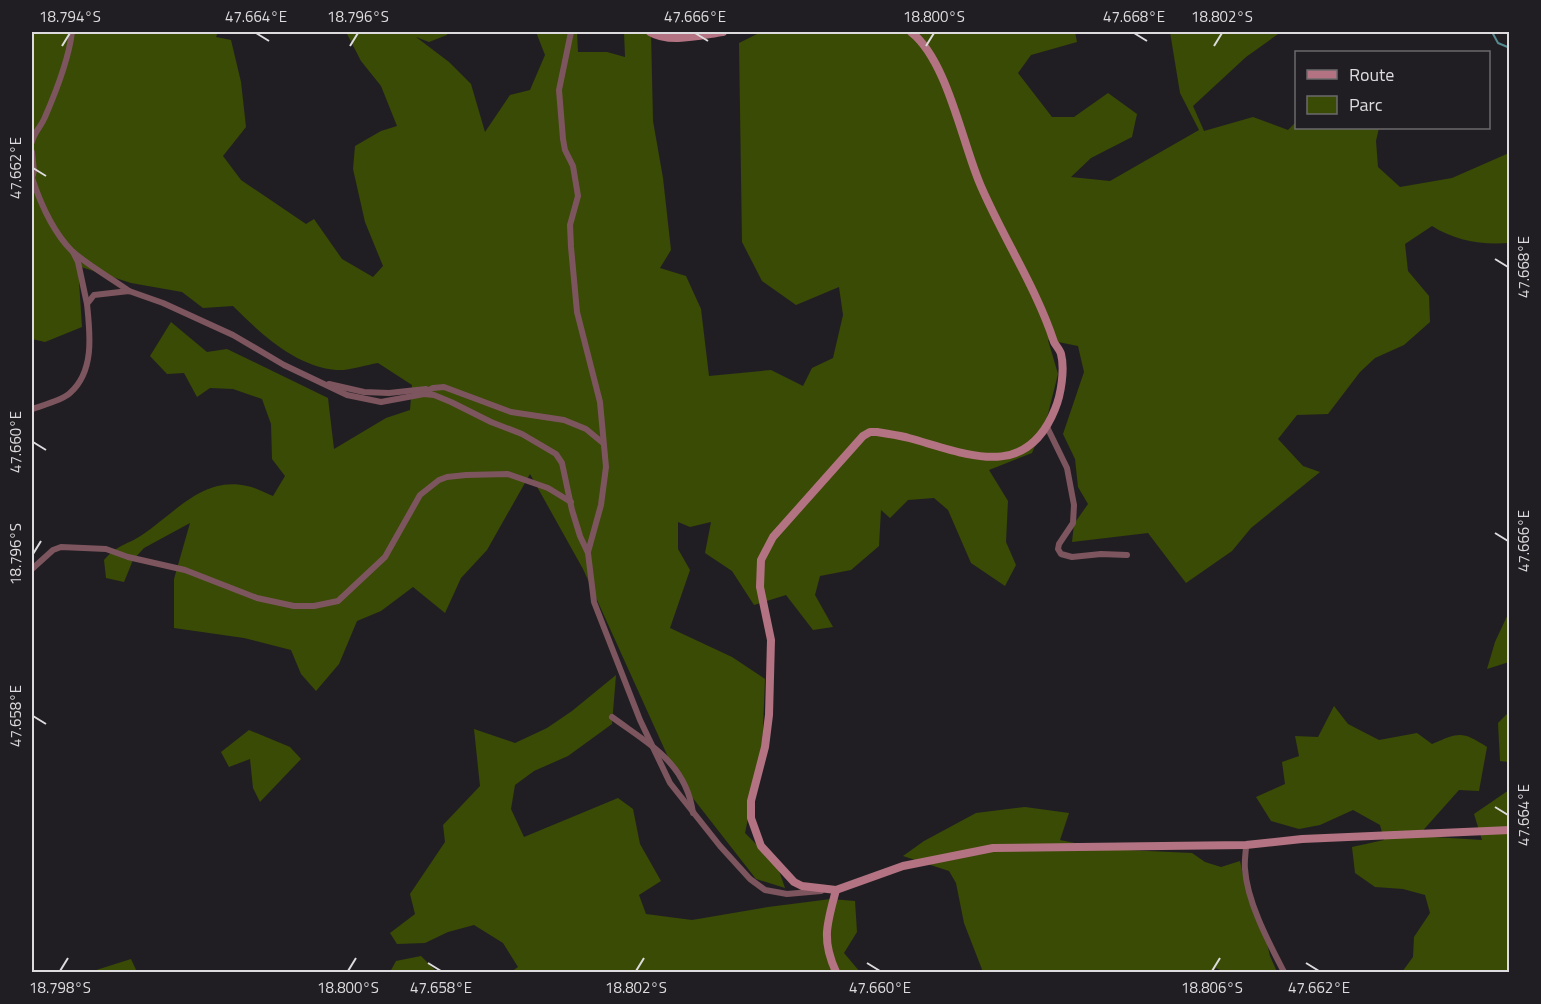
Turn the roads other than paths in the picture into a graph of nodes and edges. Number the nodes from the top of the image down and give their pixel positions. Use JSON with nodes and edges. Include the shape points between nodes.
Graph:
{"nodes":[{"id":1,"x":72,"y":32,"type":"edge"},
{"id":2,"x":571,"y":32,"type":"edge"},
{"id":3,"x":650,"y":32,"type":"edge"},
{"id":4,"x":723,"y":32,"type":"edge"},
{"id":5,"x":911,"y":32,"type":"edge"},
{"id":6,"x":32,"y":142,"type":"edge"},
{"id":7,"x":32,"y":152,"type":"edge"},
{"id":8,"x":32,"y":178,"type":"edge"},
{"id":9,"x":72,"y":250,"type":"junction"},
{"id":10,"x":129,"y":291,"type":"junction"},
{"id":11,"x":87,"y":304,"type":"junction"},
{"id":12,"x":323,"y":383,"type":"junction"},
{"id":13,"x":426,"y":389,"type":"junction"},
{"id":14,"x":419,"y":395,"type":"junction"},
{"id":15,"x":32,"y":409,"type":"edge"},
{"id":16,"x":1047,"y":428,"type":"junction"},
{"id":17,"x":604,"y":444,"type":"junction"},
{"id":18,"x":571,"y":502,"type":"junction"},
{"id":19,"x":588,"y":553,"type":"junction"},
{"id":20,"x":1127,"y":555,"type":"dead end"},
{"id":21,"x":32,"y":569,"type":"edge"},
{"id":22,"x":612,"y":717,"type":"dead end"},
{"id":23,"x":656,"y":751,"type":"junction"},
{"id":24,"x":693,"y":813,"type":"junction"},
{"id":25,"x":1509,"y":830,"type":"edge"},
{"id":26,"x":1246,"y":845,"type":"junction"},
{"id":27,"x":836,"y":890,"type":"junction"},
{"id":28,"x":836,"y":972,"type":"edge"},
{"id":29,"x":1284,"y":972,"type":"edge"}],
"edges":[{"from":1,"to":6,"type":"street","via":[[44,120],[34,131]]},
{"from":2,"to":17,"type":"street","via":[[560,90],[563,139],[578,196],[570,225],[571,255],[577,312],[600,402]]},
{"from":3,"to":4,"type":"street","via":[[690,37]]},
{"from":5,"to":16,"type":"street","via":[[939,71],[981,185],[1061,354],[1061,386]]},
{"from":7,"to":8,"type":"street"},
{"from":8,"to":9,"type":"street","via":[[37,195]]},
{"from":9,"to":10,"type":"street"},
{"from":9,"to":11,"type":"street"},
{"from":10,"to":11,"type":"street","via":[[93,296]]},
{"from":10,"to":12,"type":"street","via":[[210,323]]},
{"from":11,"to":15,"type":"street","via":[[90,348],[85,370],[69,394]]},
{"from":12,"to":13,"type":"street","via":[[364,392]]},
{"from":12,"to":14,"type":"street","via":[[347,395],[381,402]]},
{"from":13,"to":14,"type":"street"},
{"from":13,"to":17,"type":"street","via":[[444,387],[511,411],[558,418],[586,429]]},
{"from":14,"to":18,"type":"street","via":[[451,402],[556,454]]},
{"from":16,"to":20,"type":"street","via":[[1067,468],[1074,506],[1073,524],[1058,549],[1072,556]]},
{"from":16,"to":27,"type":"street","via":[[1030,447],[994,458],[870,432],[786,521],[765,551],[760,578],[771,640],[769,715],[751,818],[761,846],[787,877],[802,886]]},
{"from":17,"to":19,"type":"street","via":[[606,467],[601,505]]},
{"from":18,"to":19,"type":"street"},
{"from":18,"to":21,"type":"street","via":[[548,488],[514,476],[491,474],[439,480],[420,495],[385,557],[338,601],[314,606],[257,598],[185,570],[106,549],[61,547]]},
{"from":19,"to":23,"type":"street","via":[[594,602]]},
{"from":22,"to":23,"type":"street"},
{"from":23,"to":24,"type":"street","via":[[670,783]]},
{"from":23,"to":24,"type":"street","via":[[678,770],[691,798]]},
{"from":24,"to":27,"type":"street","via":[[750,879],[765,890],[787,894]]},
{"from":25,"to":26,"type":"street"},
{"from":26,"to":27,"type":"street","via":[[993,848],[903,866]]},
{"from":26,"to":29,"type":"street","via":[[1249,892]]},
{"from":27,"to":28,"type":"street","via":[[825,931]]}]}
